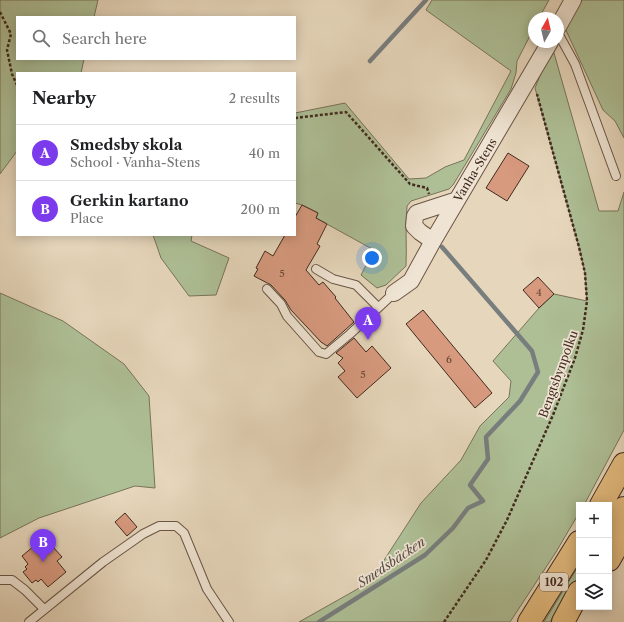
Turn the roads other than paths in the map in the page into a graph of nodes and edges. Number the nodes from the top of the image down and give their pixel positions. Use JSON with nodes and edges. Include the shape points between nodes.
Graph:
{"nodes":[{"id":1,"x":573,"y":0,"type":"edge"},
{"id":2,"x":564,"y":17,"type":"edge"},
{"id":3,"x":564,"y":44,"type":"edge"},
{"id":4,"x":546,"y":48,"type":"edge"},
{"id":5,"x":616,"y":176,"type":"dead end"},
{"id":6,"x":457,"y":200,"type":"junction"},
{"id":7,"x":433,"y":241,"type":"junction"},
{"id":8,"x":316,"y":269,"type":"dead end"},
{"id":9,"x":267,"y":289,"type":"dead end"},
{"id":10,"x":394,"y":293,"type":"joint"},
{"id":11,"x":378,"y":307,"type":"junction"},
{"id":12,"x":624,"y":464,"type":"edge"},
{"id":13,"x":603,"y":502,"type":"edge"},
{"id":14,"x":624,"y":508,"type":"edge"},
{"id":15,"x":612,"y":531,"type":"edge"},
{"id":16,"x":624,"y":534,"type":"edge"},
{"id":17,"x":576,"y":547,"type":"edge"},
{"id":18,"x":612,"y":555,"type":"edge"},
{"id":19,"x":0,"y":580,"type":"edge"},
{"id":20,"x":576,"y":598,"type":"edge"},
{"id":21,"x":44,"y":609,"type":"junction"},
{"id":22,"x":577,"y":610,"type":"edge"},
{"id":23,"x":29,"y":622,"type":"edge"},
{"id":24,"x":229,"y":622,"type":"edge"},
{"id":25,"x":529,"y":622,"type":"edge"},
{"id":26,"x":563,"y":622,"type":"edge"},
{"id":27,"x":568,"y":622,"type":"edge"}],
"edges":[{"from":1,"to":2,"type":"street"},
{"from":3,"to":5,"type":"lane","via":[[575,64]]},
{"from":4,"to":6,"type":"street","name":"Vanha-Stens"},
{"from":6,"to":7,"type":"street","name":"Vanha-Stens"},
{"from":6,"to":7,"type":"street","via":[[417,213],[415,216],[414,226]]},
{"from":7,"to":10,"type":"street","name":"Vanha-Stens","via":[[411,280]]},
{"from":8,"to":11,"type":"lane","via":[[333,279],[356,285]]},
{"from":9,"to":11,"type":"lane","via":[[319,352],[326,354]]},
{"from":10,"to":11,"type":"lane"},
{"from":12,"to":13,"type":"highway"},
{"from":14,"to":15,"type":"highway"},
{"from":16,"to":18,"type":"highway"},
{"from":17,"to":25,"type":"highway","number":"102"},
{"from":19,"to":21,"type":"lane","via":[[12,580]]},
{"from":20,"to":26,"type":"highway","number":"102"},
{"from":21,"to":23,"type":"lane"},
{"from":21,"to":24,"type":"lane","via":[[143,534],[159,526],[176,526],[184,533],[207,589]]},
{"from":22,"to":27,"type":"highway"}]}
